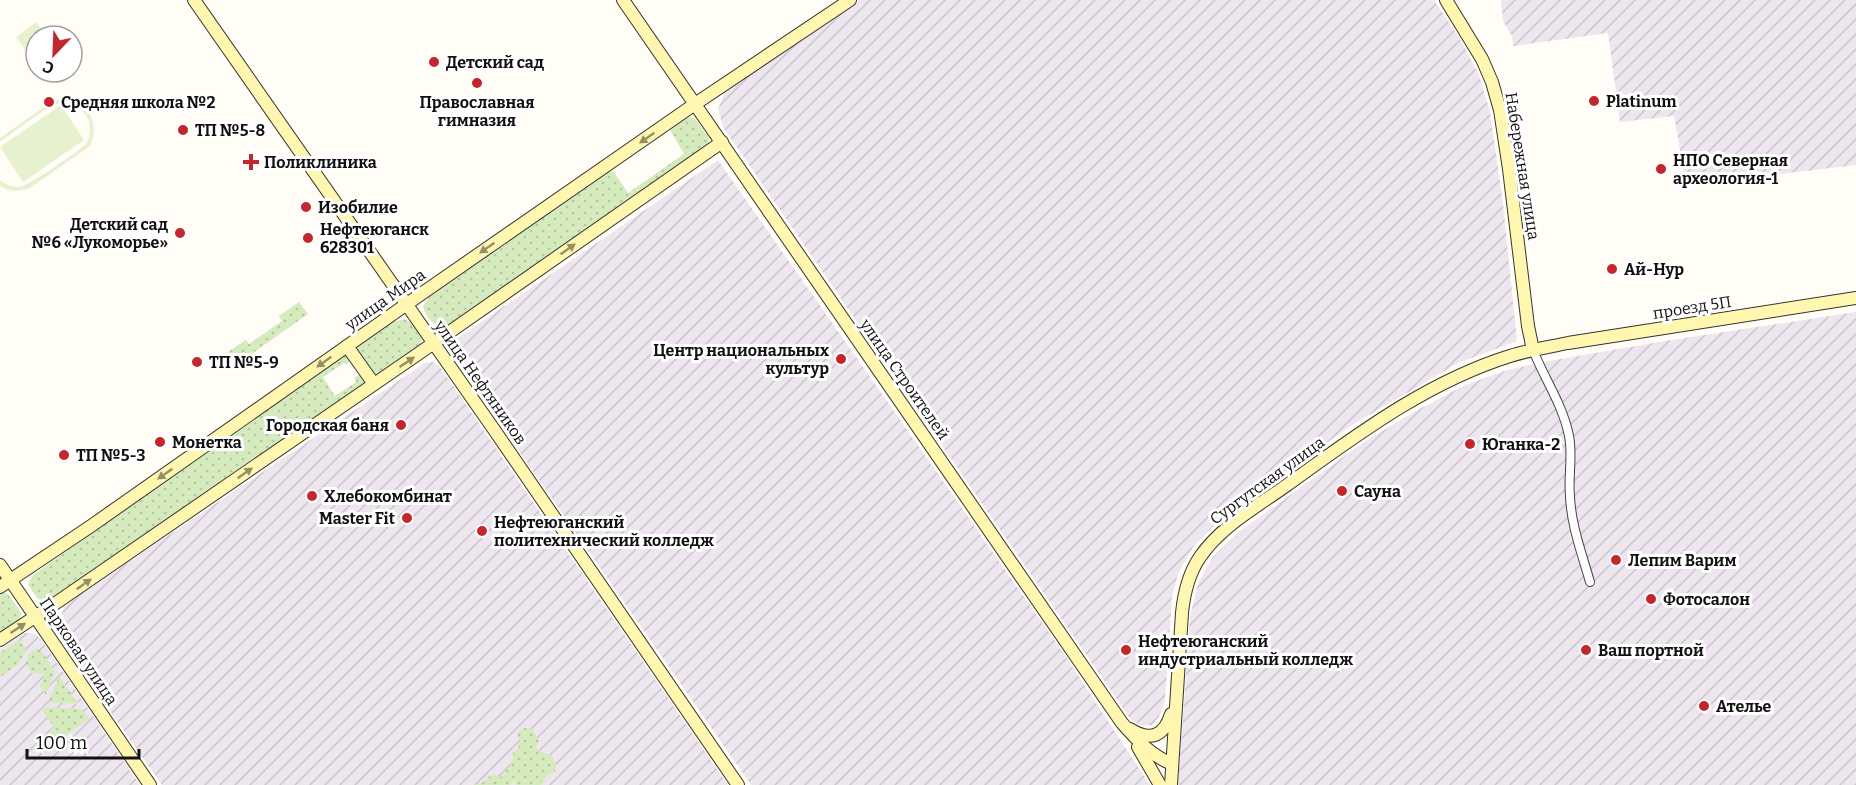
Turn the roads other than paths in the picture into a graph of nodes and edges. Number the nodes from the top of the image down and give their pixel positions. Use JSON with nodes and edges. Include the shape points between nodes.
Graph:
{"nodes":[{"id":1,"x":194,"y":0,"type":"edge"},
{"id":2,"x":622,"y":0,"type":"edge"},
{"id":3,"x":850,"y":0,"type":"edge"},
{"id":4,"x":1446,"y":0,"type":"edge"},
{"id":5,"x":695,"y":104,"type":"junction"},
{"id":6,"x":722,"y":142,"type":"junction"},
{"id":7,"x":1856,"y":298,"type":"edge"},
{"id":8,"x":406,"y":304,"type":"junction"},
{"id":9,"x":434,"y":343,"type":"junction"},
{"id":10,"x":347,"y":346,"type":"junction"},
{"id":11,"x":1533,"y":350,"type":"junction"},
{"id":12,"x":374,"y":384,"type":"junction"},
{"id":13,"x":0,"y":565,"type":"edge"},
{"id":14,"x":1590,"y":582,"type":"dead end"},
{"id":15,"x":5,"y":583,"type":"edge"},
{"id":16,"x":35,"y":617,"type":"junction"},
{"id":17,"x":0,"y":640,"type":"edge"},
{"id":18,"x":1176,"y":702,"type":"junction"},
{"id":19,"x":1122,"y":723,"type":"junction"},
{"id":20,"x":1172,"y":764,"type":"junction"},
{"id":21,"x":150,"y":785,"type":"edge"},
{"id":22,"x":738,"y":785,"type":"edge"},
{"id":23,"x":1160,"y":785,"type":"edge"},
{"id":24,"x":1171,"y":785,"type":"edge"}],
"edges":[{"from":1,"to":8,"type":"main road","name":"улица Нефтяников"},
{"from":2,"to":5,"type":"main road","name":"улица Строителей"},
{"from":3,"to":5,"type":"main road","name":"улица Мира"},
{"from":4,"to":11,"type":"main road","name":"Набережная улица","via":[[1482,59],[1500,110]]},
{"from":5,"to":6,"type":"main road","name":"улица Строителей"},
{"from":5,"to":8,"type":"main road","name":"улица Мира","one_way":true},
{"from":9,"to":6,"type":"main road","one_way":true},
{"from":6,"to":19,"type":"main road","name":"улица Строителей"},
{"from":7,"to":11,"type":"main road","name":"проезд 5П"},
{"from":8,"to":9,"type":"main road","name":"улица Нефтяников"},
{"from":8,"to":10,"type":"main road","name":"улица Мира"},
{"from":12,"to":9,"type":"main road","one_way":true},
{"from":9,"to":22,"type":"main road","name":"улица Нефтяников"},
{"from":10,"to":12,"type":"main road"},
{"from":10,"to":15,"type":"main road","name":"улица Мира","one_way":true},
{"from":11,"to":14,"type":"street","via":[[1568,432],[1570,497]]},
{"from":11,"to":18,"type":"main road","name":"Сургутская улица","via":[[1466,372],[1411,400],[1359,433],[1215,539],[1199,559],[1185,591]]},
{"from":16,"to":12,"type":"main road","one_way":true},
{"from":13,"to":15,"type":"main road","name":"Парковая улица"},
{"from":15,"to":16,"type":"main road","name":"Парковая улица"},
{"from":17,"to":16,"type":"main road","one_way":true},
{"from":16,"to":21,"type":"main road","name":"Парковая улица"},
{"from":18,"to":19,"type":"main road","via":[[1159,734],[1144,735]]},
{"from":18,"to":20,"type":"main road","name":"Сургутская улица"},
{"from":19,"to":20,"type":"main road","name":"улица Строителей","via":[[1146,749]]},
{"from":19,"to":23,"type":"main road"},
{"from":20,"to":24,"type":"main road","name":"Сургутская улица"}]}
